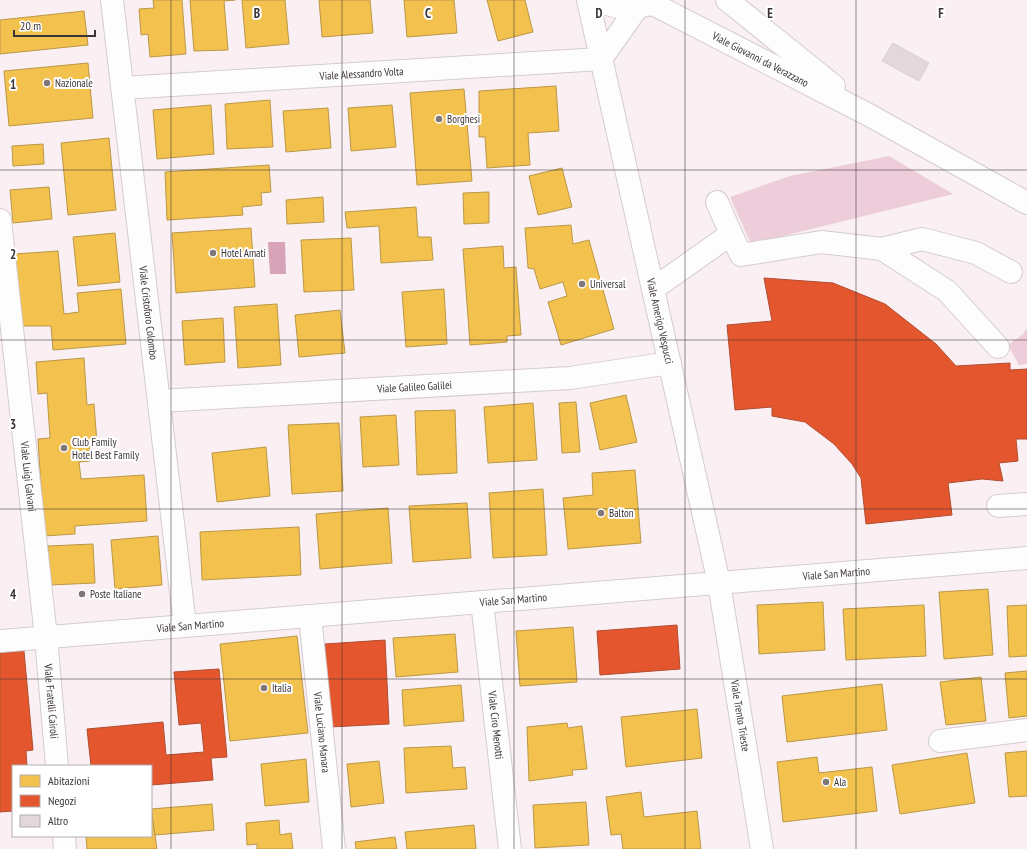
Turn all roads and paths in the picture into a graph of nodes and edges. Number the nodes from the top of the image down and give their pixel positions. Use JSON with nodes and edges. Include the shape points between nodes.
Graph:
{"nodes":[{"id":1,"x":112,"y":0,"type":"edge"},
{"id":2,"x":588,"y":0,"type":"edge"},
{"id":3,"x":600,"y":0,"type":"edge"},
{"id":4,"x":727,"y":0,"type":"edge"},
{"id":5,"x":648,"y":4,"type":"edge"},
{"id":6,"x":601,"y":59,"type":"junction"},
{"id":7,"x":122,"y":88,"type":"junction"},
{"id":8,"x":869,"y":115,"type":"junction"},
{"id":9,"x":717,"y":202,"type":"dead end"},
{"id":10,"x":1027,"y":203,"type":"edge"},
{"id":11,"x":0,"y":220,"type":"edge"},
{"id":12,"x":731,"y":234,"type":"junction"},
{"id":13,"x":882,"y":249,"type":"junction"},
{"id":14,"x":1011,"y":272,"type":"dead end"},
{"id":15,"x":653,"y":289,"type":"junction"},
{"id":16,"x":998,"y":347,"type":"dead end"},
{"id":17,"x":670,"y":363,"type":"junction"},
{"id":18,"x":159,"y":401,"type":"junction"},
{"id":19,"x":1027,"y":504,"type":"edge"},
{"id":20,"x":998,"y":506,"type":"dead end"},
{"id":21,"x":1027,"y":558,"type":"edge"},
{"id":22,"x":719,"y":583,"type":"junction"},
{"id":23,"x":482,"y":602,"type":"junction"},
{"id":24,"x":310,"y":616,"type":"junction"},
{"id":25,"x":185,"y":626,"type":"junction"},
{"id":26,"x":46,"y":637,"type":"junction"},
{"id":27,"x":0,"y":640,"type":"edge"},
{"id":28,"x":1027,"y":730,"type":"edge"},
{"id":29,"x":940,"y":741,"type":"dead end"},
{"id":30,"x":58,"y":765,"type":"edge"},
{"id":31,"x":64,"y":837,"type":"edge"},
{"id":32,"x":66,"y":849,"type":"edge"},
{"id":33,"x":334,"y":849,"type":"edge"},
{"id":34,"x":510,"y":849,"type":"edge"},
{"id":35,"x":762,"y":849,"type":"edge"}],
"edges":[{"from":1,"to":7,"type":"street","name":"Viale Cristoforo Colombo"},
{"from":2,"to":6,"type":"street","name":"Viale Amerigo Vespucci"},
{"from":3,"to":5,"type":"street","via":[[622,8]]},
{"from":4,"to":8,"type":"street","name":"Viale Giovanni da Verazzano"},
{"from":5,"to":6,"type":"street"},
{"from":5,"to":8,"type":"street","name":"Viale Giovanni da Verazzano"},
{"from":6,"to":7,"type":"street","name":"Viale Alessandro Volta"},
{"from":6,"to":15,"type":"street","name":"Viale Amerigo Vespucci"},
{"from":7,"to":18,"type":"street","name":"Viale Cristoforo Colombo"},
{"from":8,"to":10,"type":"street","name":"Viale Giovanni da Verazzano"},
{"from":9,"to":12,"type":"street"},
{"from":11,"to":26,"type":"street","name":"Viale Luigi Galvani"},
{"from":12,"to":13,"type":"street","via":[[741,255],[821,242]]},
{"from":12,"to":15,"type":"street"},
{"from":13,"to":14,"type":"street","via":[[922,239],[976,252]]},
{"from":13,"to":16,"type":"street","via":[[947,291]]},
{"from":15,"to":17,"type":"street","name":"Viale Amerigo Vespucci"},
{"from":17,"to":18,"type":"street","name":"Viale Galileo Galilei","via":[[570,378]]},
{"from":17,"to":22,"type":"street","name":"Viale Amerigo Vespucci"},
{"from":18,"to":25,"type":"street","name":"Viale Cristoforo Colombo"},
{"from":19,"to":20,"type":"street"},
{"from":21,"to":22,"type":"street","name":"Viale San Martino"},
{"from":22,"to":23,"type":"street","name":"Viale San Martino"},
{"from":22,"to":35,"type":"street","name":"Viale Trento Trieste"},
{"from":23,"to":24,"type":"street","name":"Viale San Martino"},
{"from":23,"to":34,"type":"street","name":"Viale Ciro Menotti"},
{"from":24,"to":25,"type":"street","name":"Viale San Martino"},
{"from":24,"to":33,"type":"street","name":"Viale Luciano Manara"},
{"from":25,"to":26,"type":"street","name":"Viale San Martino"},
{"from":26,"to":27,"type":"street","name":"Viale San Martino"},
{"from":26,"to":30,"type":"street","name":"Viale Fratelli Cairoli"},
{"from":28,"to":29,"type":"street"},
{"from":31,"to":32,"type":"street"}]}
